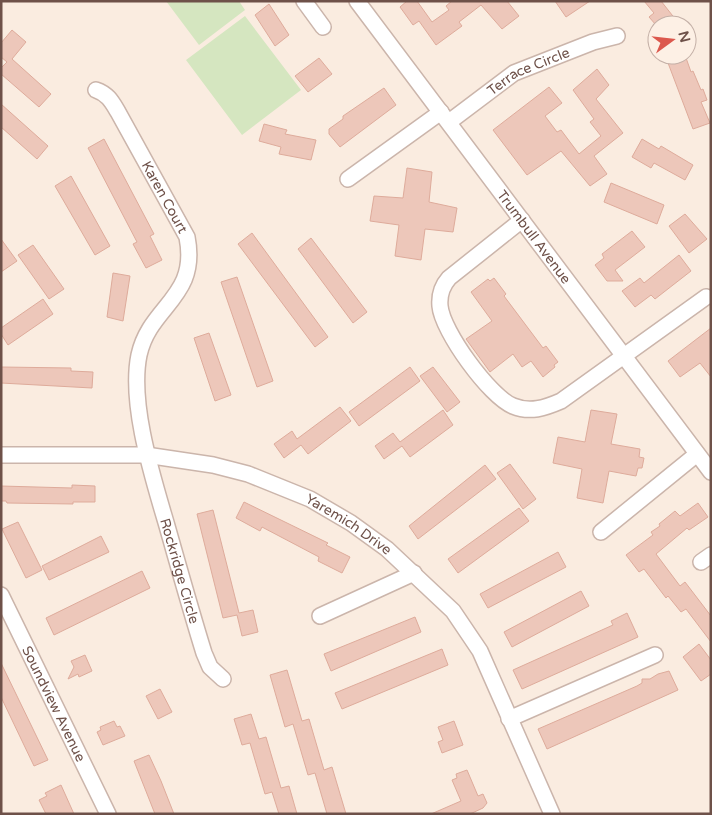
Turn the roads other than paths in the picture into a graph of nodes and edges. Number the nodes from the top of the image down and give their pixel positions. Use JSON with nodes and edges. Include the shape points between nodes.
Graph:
{"nodes":[{"id":1,"x":304,"y":1,"type":"edge"},
{"id":2,"x":357,"y":1,"type":"edge"},
{"id":3,"x":324,"y":27,"type":"dead end"},
{"id":4,"x":617,"y":36,"type":"dead end"},
{"id":5,"x":96,"y":90,"type":"dead end"},
{"id":6,"x":445,"y":117,"type":"junction"},
{"id":7,"x":348,"y":178,"type":"dead end"},
{"id":8,"x":522,"y":220,"type":"junction"},
{"id":9,"x":706,"y":297,"type":"dead end"},
{"id":10,"x":624,"y":357,"type":"junction"},
{"id":11,"x":697,"y":454,"type":"junction"},
{"id":12,"x":1,"y":455,"type":"edge"},
{"id":13,"x":146,"y":455,"type":"junction"},
{"id":14,"x":711,"y":472,"type":"edge"},
{"id":15,"x":601,"y":532,"type":"dead end"},
{"id":16,"x":414,"y":573,"type":"junction"},
{"id":17,"x":1,"y":595,"type":"edge"},
{"id":18,"x":320,"y":616,"type":"dead end"},
{"id":19,"x":655,"y":654,"type":"dead end"},
{"id":20,"x":223,"y":679,"type":"dead end"},
{"id":21,"x":509,"y":719,"type":"junction"},
{"id":22,"x":108,"y":814,"type":"edge"},
{"id":23,"x":552,"y":814,"type":"edge"}],
"edges":[{"from":1,"to":3,"type":"street"},
{"from":2,"to":6,"type":"street","name":"Trumbull Avenue"},
{"from":4,"to":6,"type":"street","name":"Terrace Circle","via":[[514,73]]},
{"from":5,"to":13,"type":"street","name":"Karen Court","via":[[111,99],[184,229],[190,254],[183,285],[146,336],[139,355],[138,386]]},
{"from":6,"to":7,"type":"street","name":"Terrace Circle"},
{"from":6,"to":8,"type":"street","name":"Trumbull Avenue"},
{"from":8,"to":10,"type":"street","name":"Trumbull Avenue"},
{"from":8,"to":10,"type":"street","via":[[455,272],[443,286],[440,308],[444,320],[472,366],[502,400],[513,406],[535,409],[561,401]]},
{"from":9,"to":10,"type":"street"},
{"from":10,"to":11,"type":"street","name":"Trumbull Avenue"},
{"from":11,"to":14,"type":"street","name":"Trumbull Avenue"},
{"from":11,"to":15,"type":"street"},
{"from":12,"to":13,"type":"street","name":"Yaremich Drive"},
{"from":13,"to":16,"type":"street","name":"Yaremich Drive","via":[[248,474],[310,499],[351,523]]},
{"from":13,"to":20,"type":"street","name":"Rockridge Circle","via":[[204,653],[210,667]]},
{"from":16,"to":18,"type":"street"},
{"from":16,"to":21,"type":"street","name":"Yaremich Drive","via":[[453,611],[480,651]]},
{"from":17,"to":22,"type":"street","name":"Soundview Avenue"},
{"from":19,"to":21,"type":"street"},
{"from":21,"to":23,"type":"street","name":"Yaremich Drive"}]}
